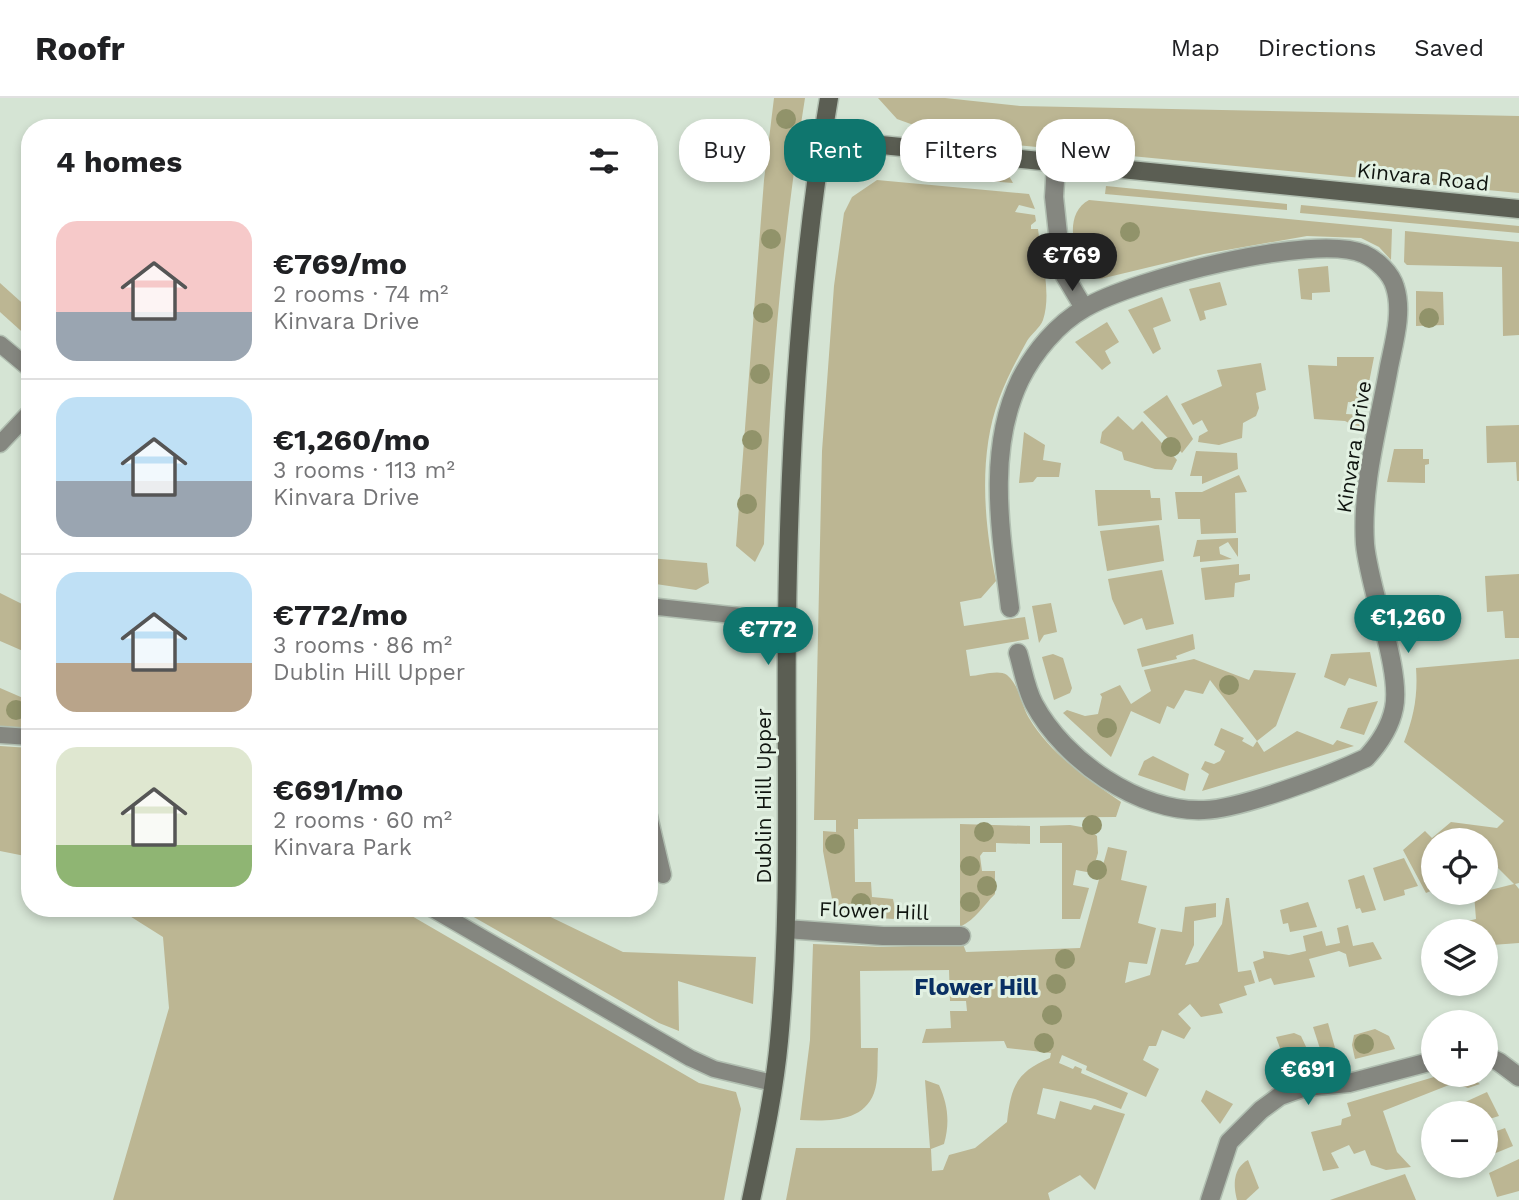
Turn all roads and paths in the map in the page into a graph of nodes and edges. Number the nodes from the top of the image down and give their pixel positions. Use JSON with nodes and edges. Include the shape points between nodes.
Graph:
{"nodes":[{"id":1,"x":829,"y":98,"type":"edge"},
{"id":2,"x":825,"y":119,"type":"edge"},
{"id":3,"x":886,"y":146,"type":"edge"},
{"id":4,"x":1036,"y":162,"type":"edge"},
{"id":5,"x":1135,"y":172,"type":"edge"},
{"id":6,"x":816,"y":182,"type":"edge"},
{"id":7,"x":1056,"y":182,"type":"edge"},
{"id":8,"x":1519,"y":209,"type":"edge"},
{"id":9,"x":1084,"y":308,"type":"junction"},
{"id":10,"x":0,"y":344,"type":"edge"},
{"id":11,"x":21,"y":362,"type":"edge"},
{"id":12,"x":21,"y":421,"type":"edge"},
{"id":13,"x":1,"y":441,"type":"edge"},
{"id":14,"x":658,"y":607,"type":"edge"},
{"id":15,"x":1010,"y":608,"type":"dead end"},
{"id":16,"x":787,"y":621,"type":"junction"},
{"id":17,"x":1018,"y":653,"type":"dead end"},
{"id":18,"x":0,"y":735,"type":"edge"},
{"id":19,"x":21,"y":736,"type":"edge"},
{"id":20,"x":658,"y":854,"type":"edge"},
{"id":21,"x":663,"y":875,"type":"dead end"},
{"id":22,"x":447,"y":917,"type":"edge"},
{"id":23,"x":786,"y":929,"type":"junction"},
{"id":24,"x":961,"y":936,"type":"dead end"},
{"id":25,"x":1421,"y":1064,"type":"edge"},
{"id":26,"x":1498,"y":1064,"type":"edge"},
{"id":27,"x":1519,"y":1077,"type":"edge"},
{"id":28,"x":773,"y":1083,"type":"junction"},
{"id":29,"x":751,"y":1200,"type":"edge"},
{"id":30,"x":1210,"y":1200,"type":"edge"}],
"edges":[{"from":1,"to":2,"type":"street","name":"Dublin Hill Upper"},
{"from":3,"to":4,"type":"street","name":"Kinvara Road"},
{"from":5,"to":8,"type":"street","name":"Kinvara Road"},
{"from":6,"to":16,"type":"street","name":"Dublin Hill Upper","via":[[806,256]]},
{"from":7,"to":9,"type":"street","via":[[1062,271]]},
{"from":9,"to":15,"type":"street","name":"Kinvara Drive","via":[[1046,341],[1011,406],[999,478]]},
{"from":9,"to":17,"type":"street","name":"Kinvara Drive","via":[[1143,282],[1299,251],[1363,254],[1388,273],[1395,286],[1396,331],[1370,471],[1365,542],[1391,664],[1394,707],[1380,743],[1366,758],[1237,804],[1188,810],[1129,792],[1082,760],[1034,704]]},
{"from":10,"to":11,"type":"lane"},
{"from":12,"to":13,"type":"lane"},
{"from":14,"to":16,"type":"lane"},
{"from":16,"to":23,"type":"street","name":"Dublin Hill Upper"},
{"from":18,"to":19,"type":"lane"},
{"from":20,"to":21,"type":"lane"},
{"from":22,"to":28,"type":"lane","via":[[690,1058],[714,1069]]},
{"from":23,"to":24,"type":"street","name":"Flower Hill"},
{"from":23,"to":28,"type":"street","name":"Dublin Hill Upper"},
{"from":25,"to":30,"type":"street","via":[[1280,1096],[1228,1142]]},
{"from":26,"to":27,"type":"street"},
{"from":28,"to":29,"type":"street","name":"Dublin Hill Upper"}]}
